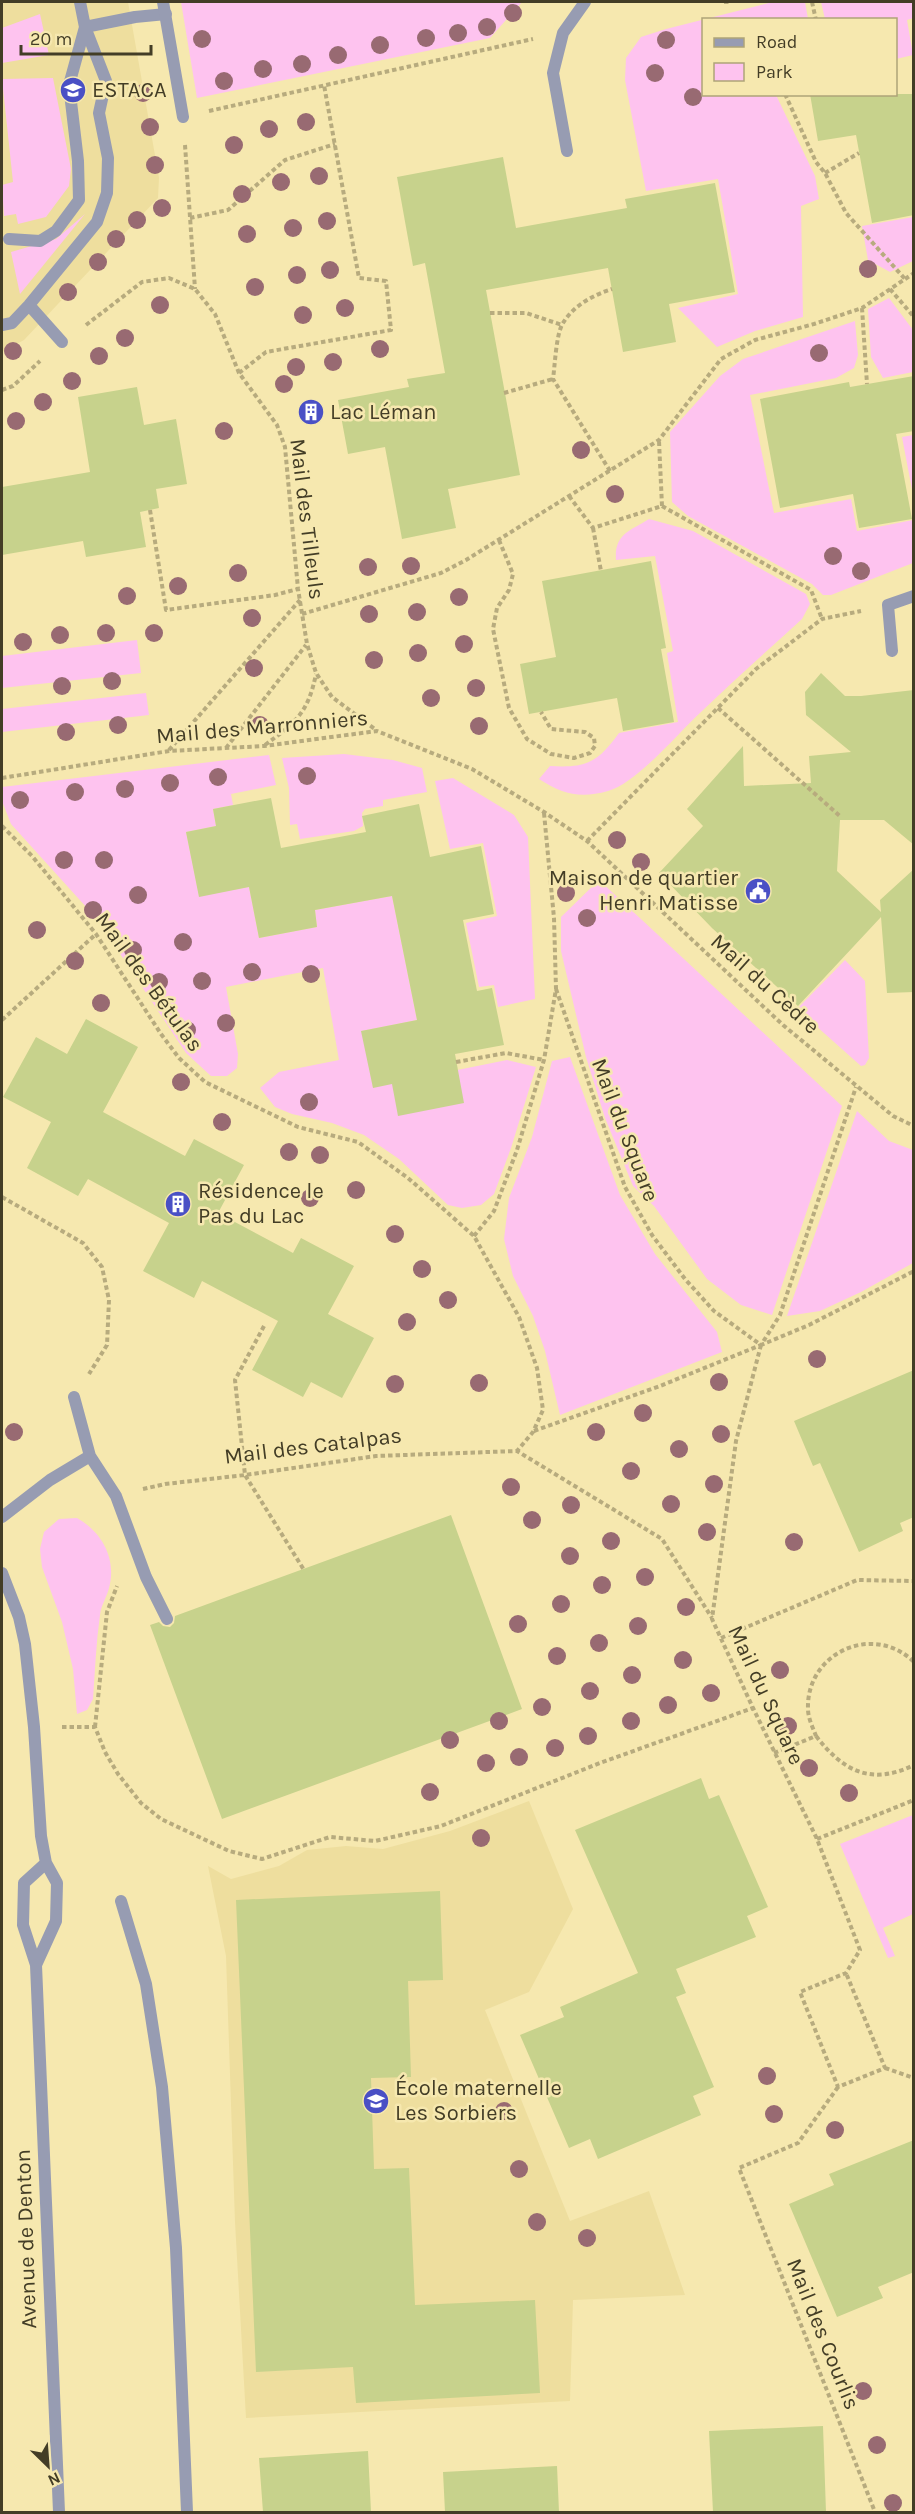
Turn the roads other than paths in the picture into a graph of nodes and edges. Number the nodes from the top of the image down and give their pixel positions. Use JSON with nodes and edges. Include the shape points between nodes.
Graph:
{"nodes":[{"id":1,"x":80,"y":2,"type":"edge"},
{"id":2,"x":585,"y":2,"type":"edge"},
{"id":3,"x":164,"y":8,"type":"edge"},
{"id":4,"x":85,"y":27,"type":"junction"},
{"id":5,"x":183,"y":117,"type":"road end"},
{"id":6,"x":567,"y":151,"type":"dead end"},
{"id":7,"x":9,"y":238,"type":"dead end"},
{"id":8,"x":29,"y":305,"type":"junction"},
{"id":9,"x":2,"y":325,"type":"edge"},
{"id":10,"x":62,"y":342,"type":"road end"},
{"id":11,"x":914,"y":596,"type":"edge"},
{"id":12,"x":892,"y":651,"type":"dead end"},
{"id":13,"x":74,"y":1397,"type":"road end"},
{"id":14,"x":90,"y":1456,"type":"junction"},
{"id":15,"x":2,"y":1517,"type":"edge"},
{"id":16,"x":2,"y":1574,"type":"edge"},
{"id":17,"x":167,"y":1619,"type":"dead end"},
{"id":18,"x":45,"y":1863,"type":"junction"},
{"id":19,"x":121,"y":1901,"type":"dead end"},
{"id":20,"x":36,"y":1965,"type":"junction"},
{"id":21,"x":59,"y":2512,"type":"edge"},
{"id":22,"x":187,"y":2512,"type":"edge"}],
"edges":[{"from":1,"to":4,"type":"street"},
{"from":2,"to":6,"type":"street","via":[[563,33],[553,73]]},
{"from":3,"to":4,"type":"street"},
{"from":3,"to":5,"type":"street"},
{"from":4,"to":7,"type":"street","via":[[69,85],[79,200],[56,231],[40,241]]},
{"from":4,"to":8,"type":"street","via":[[106,81],[99,113],[108,158],[107,193],[97,222]]},
{"from":8,"to":9,"type":"street","via":[[12,323]]},
{"from":8,"to":10,"type":"street"},
{"from":11,"to":12,"type":"street","via":[[888,605]]},
{"from":13,"to":14,"type":"street"},
{"from":14,"to":15,"type":"street","via":[[50,1480]]},
{"from":14,"to":17,"type":"street","via":[[116,1496],[146,1577]]},
{"from":16,"to":18,"type":"street","name":"Avenue de Denton","via":[[25,1644]]},
{"from":18,"to":20,"type":"street","name":"Avenue de Denton","via":[[57,1883],[56,1921]]},
{"from":18,"to":20,"type":"street","name":"Avenue de Denton","via":[[24,1883],[22,1925]]},
{"from":19,"to":22,"type":"street","via":[[146,1984],[162,2087],[176,2248]]},
{"from":20,"to":21,"type":"street","name":"Avenue de Denton"}]}
